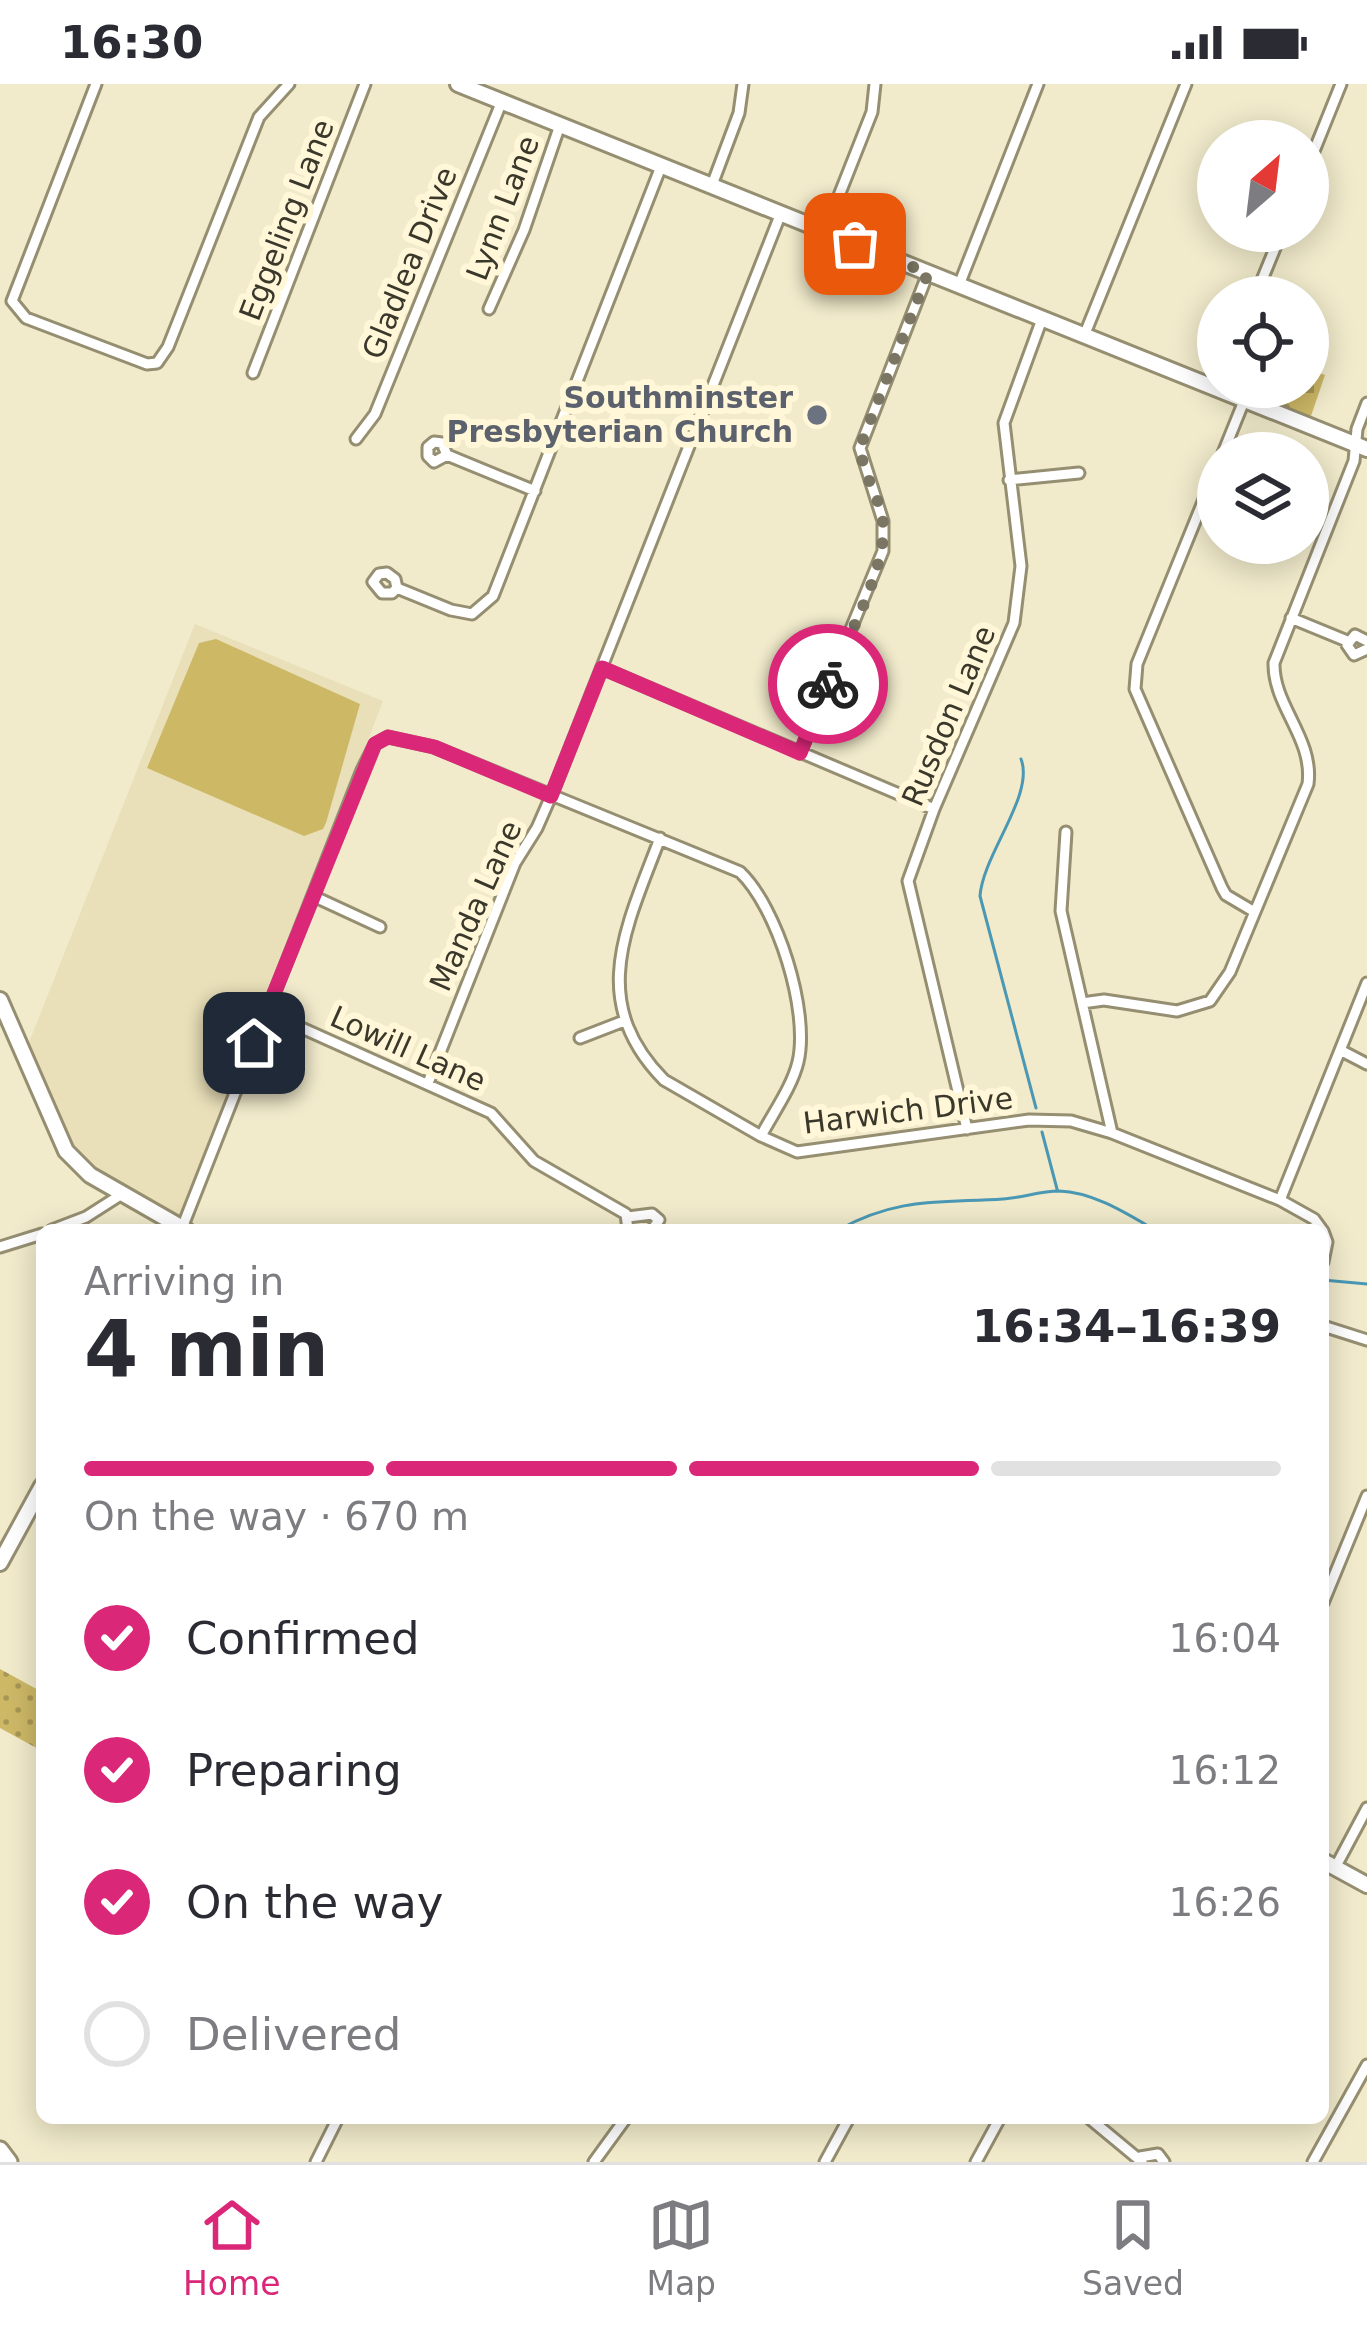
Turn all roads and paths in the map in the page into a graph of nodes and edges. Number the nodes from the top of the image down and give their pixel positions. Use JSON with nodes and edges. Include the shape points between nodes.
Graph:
{"nodes":[{"id":1,"x":96,"y":84,"type":"edge"},
{"id":2,"x":289,"y":84,"type":"edge"},
{"id":3,"x":365,"y":84,"type":"edge"},
{"id":4,"x":458,"y":84,"type":"edge"},
{"id":5,"x":743,"y":84,"type":"edge"},
{"id":6,"x":875,"y":84,"type":"edge"},
{"id":7,"x":1186,"y":84,"type":"edge"},
{"id":8,"x":1341,"y":84,"type":"edge"},
{"id":9,"x":1036,"y":85,"type":"edge"},
{"id":10,"x":502,"y":101,"type":"junction"},
{"id":11,"x":1327,"y":120,"type":"edge"},
{"id":12,"x":560,"y":124,"type":"junction"},
{"id":13,"x":662,"y":164,"type":"junction"},
{"id":14,"x":712,"y":185,"type":"junction"},
{"id":15,"x":781,"y":213,"type":"junction"},
{"id":16,"x":825,"y":231,"type":"junction"},
{"id":17,"x":928,"y":273,"type":"junction"},
{"id":18,"x":958,"y":286,"type":"junction"},
{"id":19,"x":489,"y":309,"type":"dead end"},
{"id":20,"x":1042,"y":320,"type":"junction"},
{"id":21,"x":1084,"y":336,"type":"junction"},
{"id":22,"x":253,"y":373,"type":"dead end"},
{"id":23,"x":1197,"y":381,"type":"edge"},
{"id":24,"x":1367,"y":403,"type":"edge"},
{"id":25,"x":1262,"y":408,"type":"edge"},
{"id":26,"x":356,"y":440,"type":"dead end"},
{"id":27,"x":1361,"y":447,"type":"edge"},
{"id":28,"x":447,"y":455,"type":"dead end"},
{"id":29,"x":1079,"y":473,"type":"dead end"},
{"id":30,"x":1009,"y":480,"type":"junction"},
{"id":31,"x":535,"y":491,"type":"junction"},
{"id":32,"x":1197,"y":517,"type":"edge"},
{"id":33,"x":397,"y":588,"type":"dead end"},
{"id":34,"x":1291,"y":618,"type":"junction"},
{"id":35,"x":1347,"y":641,"type":"junction"},
{"id":36,"x":1367,"y":645,"type":"edge"},
{"id":37,"x":602,"y":668,"type":"junction"},
{"id":38,"x":800,"y":753,"type":"junction"},
{"id":39,"x":551,"y":796,"type":"junction"},
{"id":40,"x":934,"y":809,"type":"junction"},
{"id":41,"x":1066,"y":832,"type":"dead end"},
{"id":42,"x":661,"y":838,"type":"junction"},
{"id":43,"x":313,"y":896,"type":"junction"},
{"id":44,"x":1253,"y":911,"type":"junction"},
{"id":45,"x":380,"y":927,"type":"dead end"},
{"id":46,"x":1367,"y":982,"type":"edge"},
{"id":47,"x":0,"y":1000,"type":"edge"},
{"id":48,"x":1082,"y":1004,"type":"junction"},
{"id":49,"x":266,"y":1012,"type":"junction"},
{"id":50,"x":624,"y":1021,"type":"junction"},
{"id":51,"x":580,"y":1038,"type":"dead end"},
{"id":52,"x":1340,"y":1050,"type":"junction"},
{"id":53,"x":1367,"y":1064,"type":"edge"},
{"id":54,"x":428,"y":1083,"type":"junction"},
{"id":55,"x":967,"y":1129,"type":"junction"},
{"id":56,"x":1112,"y":1133,"type":"junction"},
{"id":57,"x":760,"y":1136,"type":"junction"},
{"id":58,"x":122,"y":1194,"type":"junction"},
{"id":59,"x":1280,"y":1200,"type":"junction"},
{"id":60,"x":628,"y":1217,"type":"junction"},
{"id":61,"x":68,"y":1224,"type":"edge"},
{"id":62,"x":174,"y":1224,"type":"edge"},
{"id":63,"x":185,"y":1224,"type":"edge"},
{"id":64,"x":628,"y":1224,"type":"edge"},
{"id":65,"x":656,"y":1224,"type":"edge"},
{"id":66,"x":1318,"y":1224,"type":"edge"},
{"id":67,"x":36,"y":1236,"type":"edge"},
{"id":68,"x":0,"y":1247,"type":"edge"},
{"id":69,"x":1329,"y":1328,"type":"edge"},
{"id":70,"x":1367,"y":1340,"type":"edge"},
{"id":71,"x":1367,"y":1496,"type":"edge"},
{"id":72,"x":36,"y":1506,"type":"edge"},
{"id":73,"x":0,"y":1563,"type":"edge"},
{"id":74,"x":1329,"y":1588,"type":"edge"},
{"id":75,"x":1367,"y":1808,"type":"edge"},
{"id":76,"x":1329,"y":1865,"type":"edge"},
{"id":77,"x":1367,"y":1886,"type":"edge"},
{"id":78,"x":1367,"y":2065,"type":"edge"},
{"id":79,"x":335,"y":2124,"type":"edge"},
{"id":80,"x":622,"y":2124,"type":"edge"},
{"id":81,"x":846,"y":2124,"type":"edge"},
{"id":82,"x":997,"y":2124,"type":"edge"},
{"id":83,"x":1096,"y":2124,"type":"edge"},
{"id":84,"x":0,"y":2150,"type":"edge"},
{"id":85,"x":1141,"y":2160,"type":"edge"},
{"id":86,"x":9,"y":2162,"type":"edge"},
{"id":87,"x":316,"y":2162,"type":"edge"},
{"id":88,"x":594,"y":2162,"type":"edge"},
{"id":89,"x":825,"y":2162,"type":"edge"},
{"id":90,"x":976,"y":2162,"type":"edge"},
{"id":91,"x":1164,"y":2162,"type":"edge"},
{"id":92,"x":1313,"y":2162,"type":"edge"}],
"edges":[{"from":1,"to":2,"type":"street","via":[[12,301],[26,318],[157,363],[259,118]]},
{"from":3,"to":22,"type":"street","name":"Eggeling Lane"},
{"from":4,"to":10,"type":"street"},
{"from":5,"to":14,"type":"street"},
{"from":6,"to":16,"type":"street","via":[[872,112]]},
{"from":7,"to":21,"type":"street"},
{"from":8,"to":11,"type":"street"},
{"from":9,"to":18,"type":"street"},
{"from":10,"to":12,"type":"street"},
{"from":10,"to":26,"type":"street","name":"Gladlea Drive","via":[[375,414]]},
{"from":12,"to":13,"type":"street"},
{"from":12,"to":19,"type":"street","name":"Lynn Lane"},
{"from":13,"to":14,"type":"street"},
{"from":13,"to":31,"type":"street"},
{"from":14,"to":15,"type":"street"},
{"from":15,"to":16,"type":"street"},
{"from":15,"to":37,"type":"street","name":"Manda Lane"},
{"from":16,"to":17,"type":"street"},
{"from":17,"to":18,"type":"street"},
{"from":17,"to":38,"type":"street","via":[[860,448],[883,521],[883,550]]},
{"from":18,"to":20,"type":"street"},
{"from":20,"to":21,"type":"street"},
{"from":20,"to":30,"type":"street","name":"Rusdon Lane","via":[[1004,423]]},
{"from":21,"to":23,"type":"street"},
{"from":24,"to":27,"type":"street"},
{"from":25,"to":27,"type":"street"},
{"from":27,"to":34,"type":"street"},
{"from":28,"to":31,"type":"street"},
{"from":29,"to":30,"type":"street"},
{"from":30,"to":40,"type":"street","name":"Rusdon Lane","via":[[1021,566],[1014,623]]},
{"from":31,"to":33,"type":"street","via":[[485,606],[472,614],[451,610]]},
{"from":32,"to":44,"type":"street","via":[[1137,664],[1136,688],[1222,888]]},
{"from":34,"to":35,"type":"street"},
{"from":34,"to":44,"type":"street","via":[[1273,671],[1309,756],[1308,784]]},
{"from":35,"to":36,"type":"street","via":[[1355,634]]},
{"from":35,"to":36,"type":"street","via":[[1354,655]]},
{"from":37,"to":38,"type":"street"},
{"from":37,"to":39,"type":"street","name":"Manda Lane"},
{"from":38,"to":40,"type":"street"},
{"from":39,"to":42,"type":"street"},
{"from":39,"to":43,"type":"street","via":[[434,747],[388,737],[375,744]]},
{"from":39,"to":54,"type":"street","name":"Manda Lane","via":[[515,862]]},
{"from":40,"to":55,"type":"street","name":"Rusdon Lane","via":[[909,898]]},
{"from":41,"to":48,"type":"street","via":[[1061,910]]},
{"from":42,"to":50,"type":"street","name":"Harwich Drive","via":[[620,954]]},
{"from":42,"to":57,"type":"street","via":[[740,872],[776,928],[801,1041],[795,1072]]},
{"from":43,"to":45,"type":"street"},
{"from":43,"to":49,"type":"street"},
{"from":44,"to":48,"type":"street","via":[[1210,1001],[1177,1011]]},
{"from":46,"to":52,"type":"street"},
{"from":47,"to":58,"type":"street","via":[[66,1151]]},
{"from":48,"to":56,"type":"street"},
{"from":49,"to":54,"type":"street","name":"Lowill Lane"},
{"from":49,"to":63,"type":"street"},
{"from":50,"to":51,"type":"street"},
{"from":50,"to":57,"type":"street","name":"Harwich Drive","via":[[664,1080]]},
{"from":52,"to":53,"type":"street"},
{"from":52,"to":59,"type":"street"},
{"from":54,"to":60,"type":"street","name":"Lowill Lane","via":[[491,1113],[534,1162]]},
{"from":55,"to":56,"type":"street","name":"Harwich Drive","via":[[1053,1120]]},
{"from":55,"to":57,"type":"street","name":"Harwich Drive","via":[[806,1153]]},
{"from":56,"to":59,"type":"street","name":"Harwich Drive"},
{"from":58,"to":61,"type":"street"},
{"from":58,"to":62,"type":"street"},
{"from":59,"to":66,"type":"street","name":"Harwich Drive"},
{"from":60,"to":64,"type":"street"},
{"from":60,"to":65,"type":"street","name":"Lowill Lane","via":[[652,1214]]},
{"from":67,"to":68,"type":"street"},
{"from":69,"to":70,"type":"street"},
{"from":71,"to":74,"type":"street"},
{"from":72,"to":73,"type":"street"},
{"from":75,"to":76,"type":"street"},
{"from":76,"to":77,"type":"street"},
{"from":78,"to":92,"type":"street"},
{"from":79,"to":87,"type":"street"},
{"from":80,"to":88,"type":"street"},
{"from":81,"to":89,"type":"street"},
{"from":82,"to":90,"type":"street"},
{"from":83,"to":85,"type":"street"},
{"from":84,"to":86,"type":"main road"},
{"from":85,"to":91,"type":"street","via":[[1159,2154]]}]}
